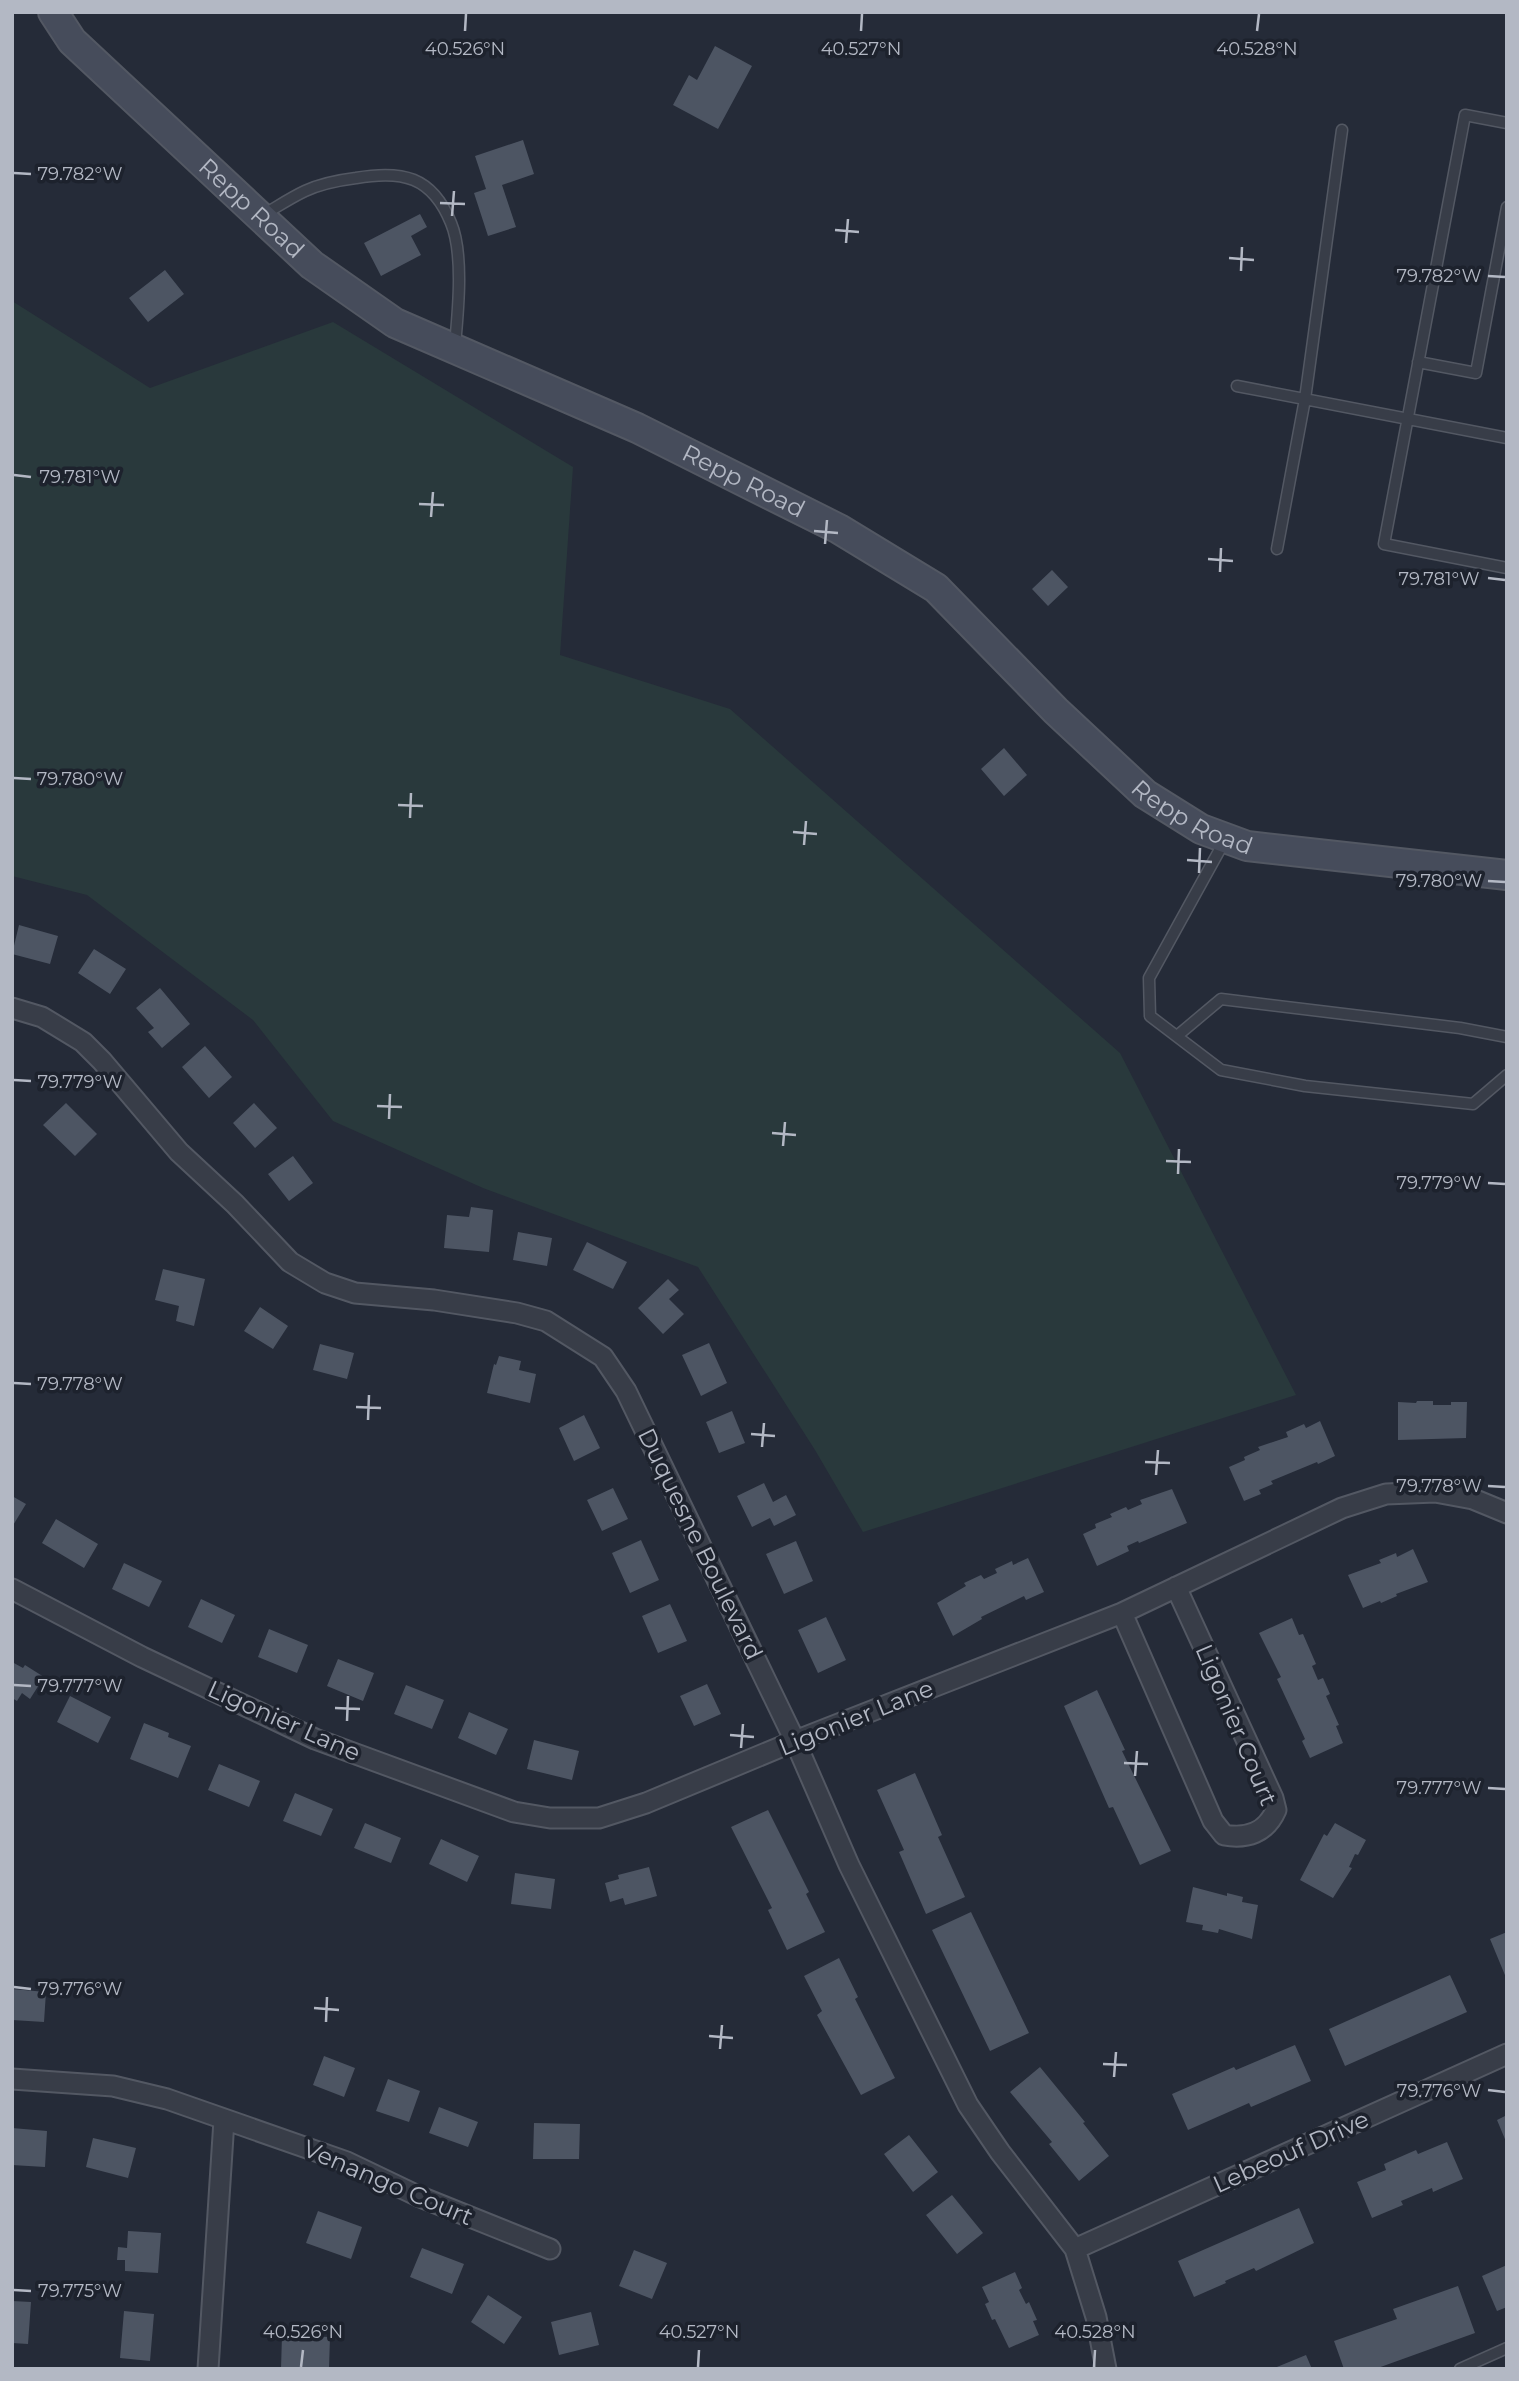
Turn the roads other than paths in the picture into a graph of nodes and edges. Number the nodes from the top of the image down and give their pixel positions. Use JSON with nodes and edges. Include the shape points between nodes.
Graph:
{"nodes":[{"id":1,"x":53,"y":12,"type":"edge"},
{"id":2,"x":1507,"y":123,"type":"edge"},
{"id":3,"x":1342,"y":130,"type":"dead end"},
{"id":4,"x":1507,"y":207,"type":"edge"},
{"id":5,"x":259,"y":217,"type":"junction"},
{"id":6,"x":455,"y":349,"type":"junction"},
{"id":7,"x":1418,"y":362,"type":"junction"},
{"id":8,"x":1237,"y":386,"type":"dead end"},
{"id":9,"x":1305,"y":399,"type":"junction"},
{"id":10,"x":1408,"y":419,"type":"junction"},
{"id":11,"x":1507,"y":438,"type":"edge"},
{"id":12,"x":1277,"y":549,"type":"dead end"},
{"id":13,"x":1507,"y":568,"type":"edge"},
{"id":14,"x":1226,"y":838,"type":"junction"},
{"id":15,"x":1507,"y":876,"type":"edge"},
{"id":16,"x":12,"y":1008,"type":"edge"},
{"id":17,"x":1177,"y":1036,"type":"junction"},
{"id":18,"x":1507,"y":1037,"type":"edge"},
{"id":19,"x":1507,"y":1075,"type":"edge"},
{"id":20,"x":1507,"y":1513,"type":"edge"},
{"id":21,"x":1176,"y":1587,"type":"junction"},
{"id":22,"x":12,"y":1589,"type":"edge"},
{"id":23,"x":1122,"y":1612,"type":"junction"},
{"id":24,"x":795,"y":1741,"type":"junction"},
{"id":25,"x":1507,"y":2054,"type":"edge"},
{"id":26,"x":12,"y":2079,"type":"edge"},
{"id":27,"x":224,"y":2119,"type":"junction"},
{"id":28,"x":550,"y":2249,"type":"dead end"},
{"id":29,"x":1074,"y":2249,"type":"junction"},
{"id":30,"x":1507,"y":2348,"type":"edge"},
{"id":31,"x":208,"y":2369,"type":"edge"},
{"id":32,"x":1106,"y":2369,"type":"edge"},
{"id":33,"x":1460,"y":2369,"type":"edge"}],
"edges":[{"from":1,"to":5,"type":"street","name":"Repp Road","via":[[72,41]]},
{"from":2,"to":7,"type":"lane","via":[[1465,115]]},
{"from":3,"to":9,"type":"lane"},
{"from":4,"to":7,"type":"lane","via":[[1476,373]]},
{"from":5,"to":6,"type":"street","name":"Repp Road","via":[[312,265],[395,323]]},
{"from":5,"to":6,"type":"lane","via":[[307,190],[345,180],[402,174],[424,185],[452,224],[458,262]]},
{"from":6,"to":14,"type":"street","name":"Repp Road","via":[[732,475],[839,529],[936,588],[1145,794],[1201,829]]},
{"from":7,"to":10,"type":"lane"},
{"from":8,"to":9,"type":"lane"},
{"from":9,"to":10,"type":"lane"},
{"from":9,"to":12,"type":"lane"},
{"from":10,"to":11,"type":"lane"},
{"from":10,"to":13,"type":"lane","via":[[1384,544]]},
{"from":14,"to":15,"type":"street","name":"Repp Road","via":[[1247,846]]},
{"from":14,"to":17,"type":"lane","via":[[1149,978],[1150,1016]]},
{"from":16,"to":24,"type":"street","name":"Duquesne Boulevard","via":[[42,1017],[83,1042],[179,1152],[290,1262],[325,1283],[355,1293],[517,1313],[546,1321],[603,1357],[626,1391]]},
{"from":17,"to":18,"type":"lane","via":[[1222,999]]},
{"from":17,"to":19,"type":"lane","via":[[1221,1070],[1305,1086],[1473,1104]]},
{"from":20,"to":21,"type":"street","name":"Ligonier Lane","via":[[1474,1499],[1435,1492],[1386,1494],[1342,1508]]},
{"from":21,"to":23,"type":"street","name":"Ligonier Lane"},
{"from":21,"to":23,"type":"street","name":"Ligonier Court","via":[[1273,1798],[1276,1810],[1265,1828],[1250,1835],[1224,1835],[1213,1821]]},
{"from":22,"to":24,"type":"street","name":"Ligonier Lane","via":[[315,1739],[514,1812],[599,1818]]},
{"from":23,"to":24,"type":"street","name":"Ligonier Lane"},
{"from":24,"to":29,"type":"street","name":"Duquesne Boulevard","via":[[849,1865],[968,2105]]},
{"from":25,"to":29,"type":"street","name":"Lebeouf Drive"},
{"from":26,"to":27,"type":"street","name":"Venango Court","via":[[113,2086]]},
{"from":27,"to":28,"type":"street","name":"Venango Court","via":[[347,2162]]},
{"from":27,"to":31,"type":"street"},
{"from":29,"to":32,"type":"street","name":"Duquesne Boulevard","via":[[1096,2317]]},
{"from":30,"to":33,"type":"lane"}]}
